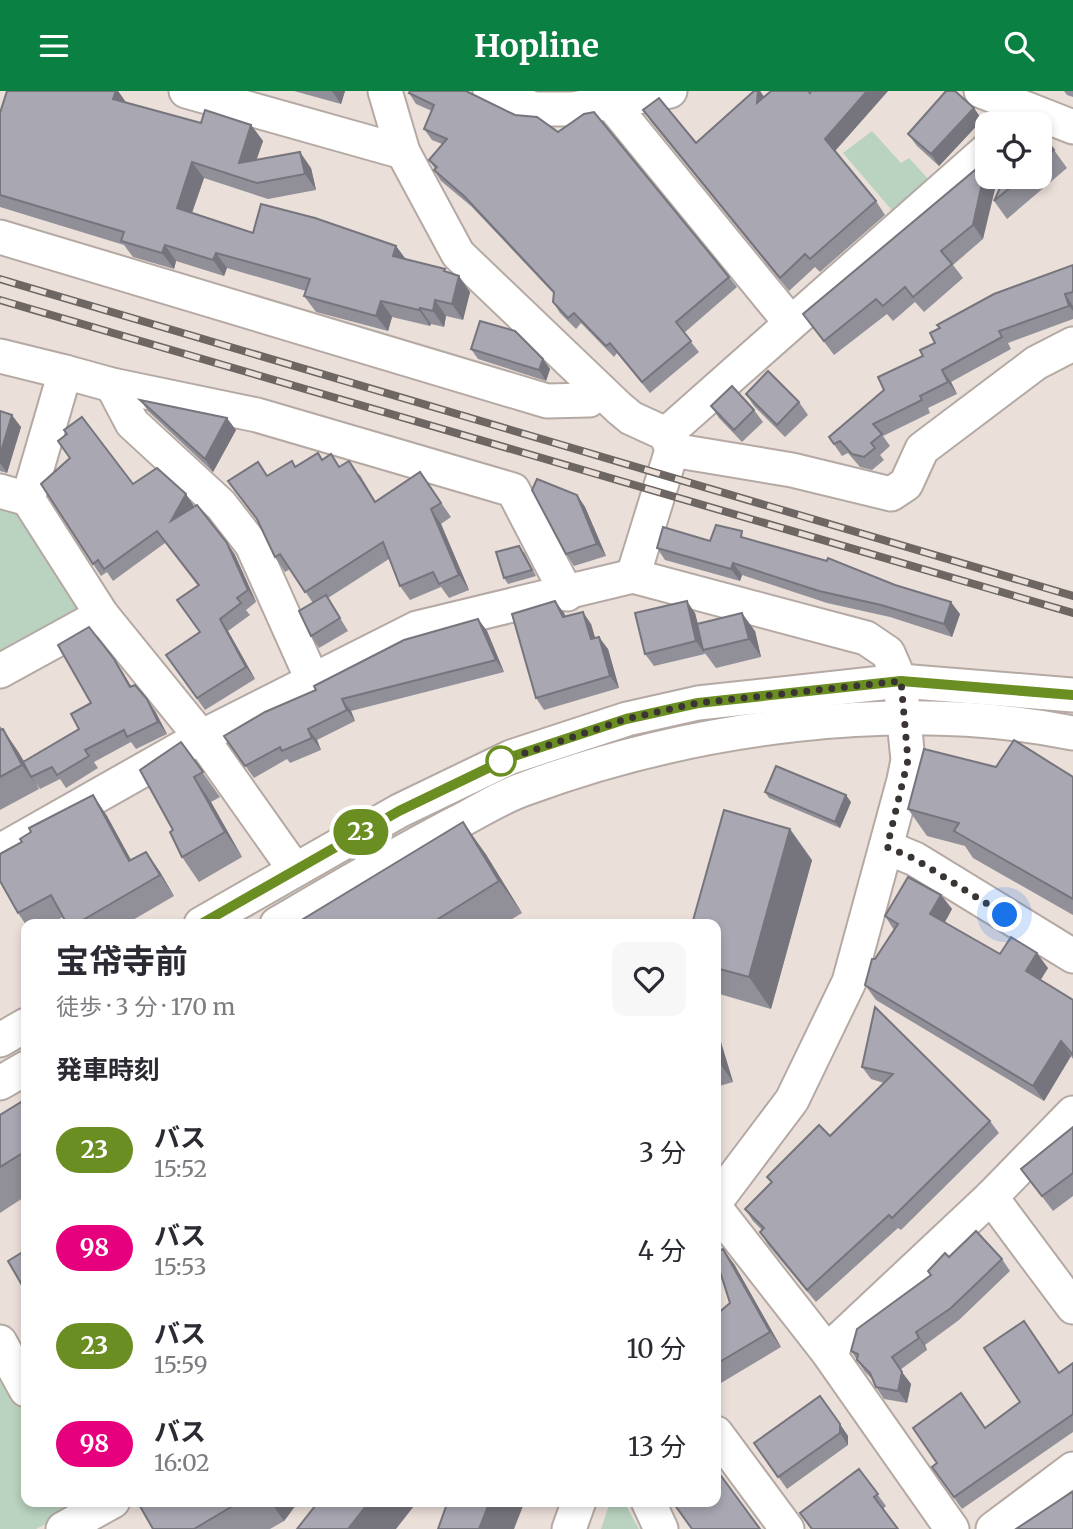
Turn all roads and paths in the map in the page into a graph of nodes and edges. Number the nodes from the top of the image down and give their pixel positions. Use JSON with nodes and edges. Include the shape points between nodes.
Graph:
{"nodes":[{"id":1,"x":186,"y":91,"type":"edge"},
{"id":2,"x":385,"y":91,"type":"edge"},
{"id":3,"x":490,"y":91,"type":"edge"},
{"id":4,"x":670,"y":91,"type":"edge"},
{"id":5,"x":981,"y":91,"type":"edge"},
{"id":6,"x":611,"y":103,"type":"junction"},
{"id":7,"x":1015,"y":112,"type":"edge"},
{"id":8,"x":1052,"y":123,"type":"edge"},
{"id":9,"x":1073,"y":127,"type":"edge"},
{"id":10,"x":403,"y":152,"type":"junction"},
{"id":11,"x":975,"y":160,"type":"edge"},
{"id":12,"x":0,"y":237,"type":"edge"},
{"id":13,"x":790,"y":322,"type":"junction"},
{"id":14,"x":1073,"y":344,"type":"edge"},
{"id":15,"x":0,"y":356,"type":"edge"},
{"id":16,"x":65,"y":372,"type":"junction"},
{"id":17,"x":112,"y":385,"type":"junction"},
{"id":18,"x":600,"y":390,"type":"junction"},
{"id":19,"x":669,"y":442,"type":"junction"},
{"id":20,"x":14,"y":495,"type":"edge"},
{"id":21,"x":633,"y":576,"type":"junction"},
{"id":22,"x":567,"y":594,"type":"junction"},
{"id":23,"x":102,"y":615,"type":"junction"},
{"id":24,"x":0,"y":671,"type":"edge"},
{"id":25,"x":312,"y":679,"type":"junction"},
{"id":26,"x":901,"y":681,"type":"junction"},
{"id":27,"x":1073,"y":695,"type":"edge"},
{"id":28,"x":905,"y":717,"type":"junction"},
{"id":29,"x":1073,"y":733,"type":"edge"},
{"id":30,"x":201,"y":737,"type":"junction"},
{"id":31,"x":887,"y":847,"type":"junction"},
{"id":32,"x":0,"y":852,"type":"edge"},
{"id":33,"x":295,"y":870,"type":"junction"},
{"id":34,"x":210,"y":919,"type":"edge"},
{"id":35,"x":286,"y":919,"type":"edge"},
{"id":36,"x":1073,"y":956,"type":"edge"},
{"id":37,"x":21,"y":1028,"type":"edge"},
{"id":38,"x":0,"y":1040,"type":"edge"},
{"id":39,"x":1073,"y":1113,"type":"edge"},
{"id":40,"x":721,"y":1194,"type":"edge"},
{"id":41,"x":991,"y":1196,"type":"junction"},
{"id":42,"x":721,"y":1215,"type":"edge"},
{"id":43,"x":1067,"y":1287,"type":"edge"},
{"id":44,"x":0,"y":1342,"type":"edge"},
{"id":45,"x":827,"y":1351,"type":"junction"},
{"id":46,"x":21,"y":1381,"type":"edge"},
{"id":47,"x":721,"y":1440,"type":"edge"},
{"id":48,"x":1073,"y":1469,"type":"edge"},
{"id":49,"x":577,"y":1507,"type":"edge"},
{"id":50,"x":651,"y":1507,"type":"edge"},
{"id":51,"x":99,"y":1511,"type":"edge"},
{"id":52,"x":63,"y":1529,"type":"edge"},
{"id":53,"x":569,"y":1529,"type":"edge"},
{"id":54,"x":661,"y":1529,"type":"edge"},
{"id":55,"x":787,"y":1529,"type":"edge"},
{"id":56,"x":952,"y":1529,"type":"edge"},
{"id":57,"x":993,"y":1529,"type":"edge"}],
"edges":[{"from":1,"to":10,"type":"street"},
{"from":2,"to":10,"type":"street"},
{"from":3,"to":6,"type":"street","via":[[534,109]]},
{"from":4,"to":6,"type":"street"},
{"from":5,"to":7,"type":"street"},
{"from":6,"to":13,"type":"street"},
{"from":8,"to":9,"type":"street"},
{"from":10,"to":18,"type":"street","via":[[458,254]]},
{"from":11,"to":13,"type":"street"},
{"from":12,"to":18,"type":"street","via":[[547,401],[589,400]]},
{"from":13,"to":19,"type":"street"},
{"from":14,"to":19,"type":"street","via":[[1036,363],[922,449],[906,484],[891,493]]},
{"from":15,"to":16,"type":"street"},
{"from":16,"to":17,"type":"street"},
{"from":16,"to":20,"type":"street"},
{"from":17,"to":22,"type":"street","via":[[257,415],[513,489]]},
{"from":17,"to":25,"type":"street","via":[[132,423],[221,505],[252,545]]},
{"from":18,"to":19,"type":"street","via":[[631,418]]},
{"from":19,"to":21,"type":"street"},
{"from":20,"to":23,"type":"street"},
{"from":21,"to":22,"type":"street"},
{"from":21,"to":26,"type":"street","via":[[866,638],[888,653]]},
{"from":22,"to":25,"type":"street","via":[[417,628]]},
{"from":23,"to":24,"type":"street"},
{"from":23,"to":30,"type":"street"},
{"from":25,"to":30,"type":"street"},
{"from":26,"to":27,"type":"street"},
{"from":26,"to":28,"type":"street"},
{"from":26,"to":33,"type":"street","via":[[698,703],[626,719],[511,757],[399,811]]},
{"from":28,"to":29,"type":"street","via":[[977,720]]},
{"from":28,"to":31,"type":"street","via":[[908,760]]},
{"from":28,"to":35,"type":"street","via":[[707,738],[634,754],[522,789]]},
{"from":30,"to":32,"type":"street"},
{"from":30,"to":33,"type":"street"},
{"from":31,"to":36,"type":"street","via":[[915,859]]},
{"from":31,"to":40,"type":"street","via":[[849,982],[818,1052],[792,1100]]},
{"from":33,"to":34,"type":"street"},
{"from":37,"to":38,"type":"street"},
{"from":39,"to":41,"type":"street"},
{"from":41,"to":43,"type":"street"},
{"from":41,"to":45,"type":"street"},
{"from":42,"to":45,"type":"street"},
{"from":44,"to":46,"type":"street"},
{"from":45,"to":56,"type":"street"},
{"from":47,"to":55,"type":"street"},
{"from":48,"to":57,"type":"street"},
{"from":49,"to":53,"type":"street"},
{"from":50,"to":54,"type":"street"},
{"from":51,"to":52,"type":"street"}]}
